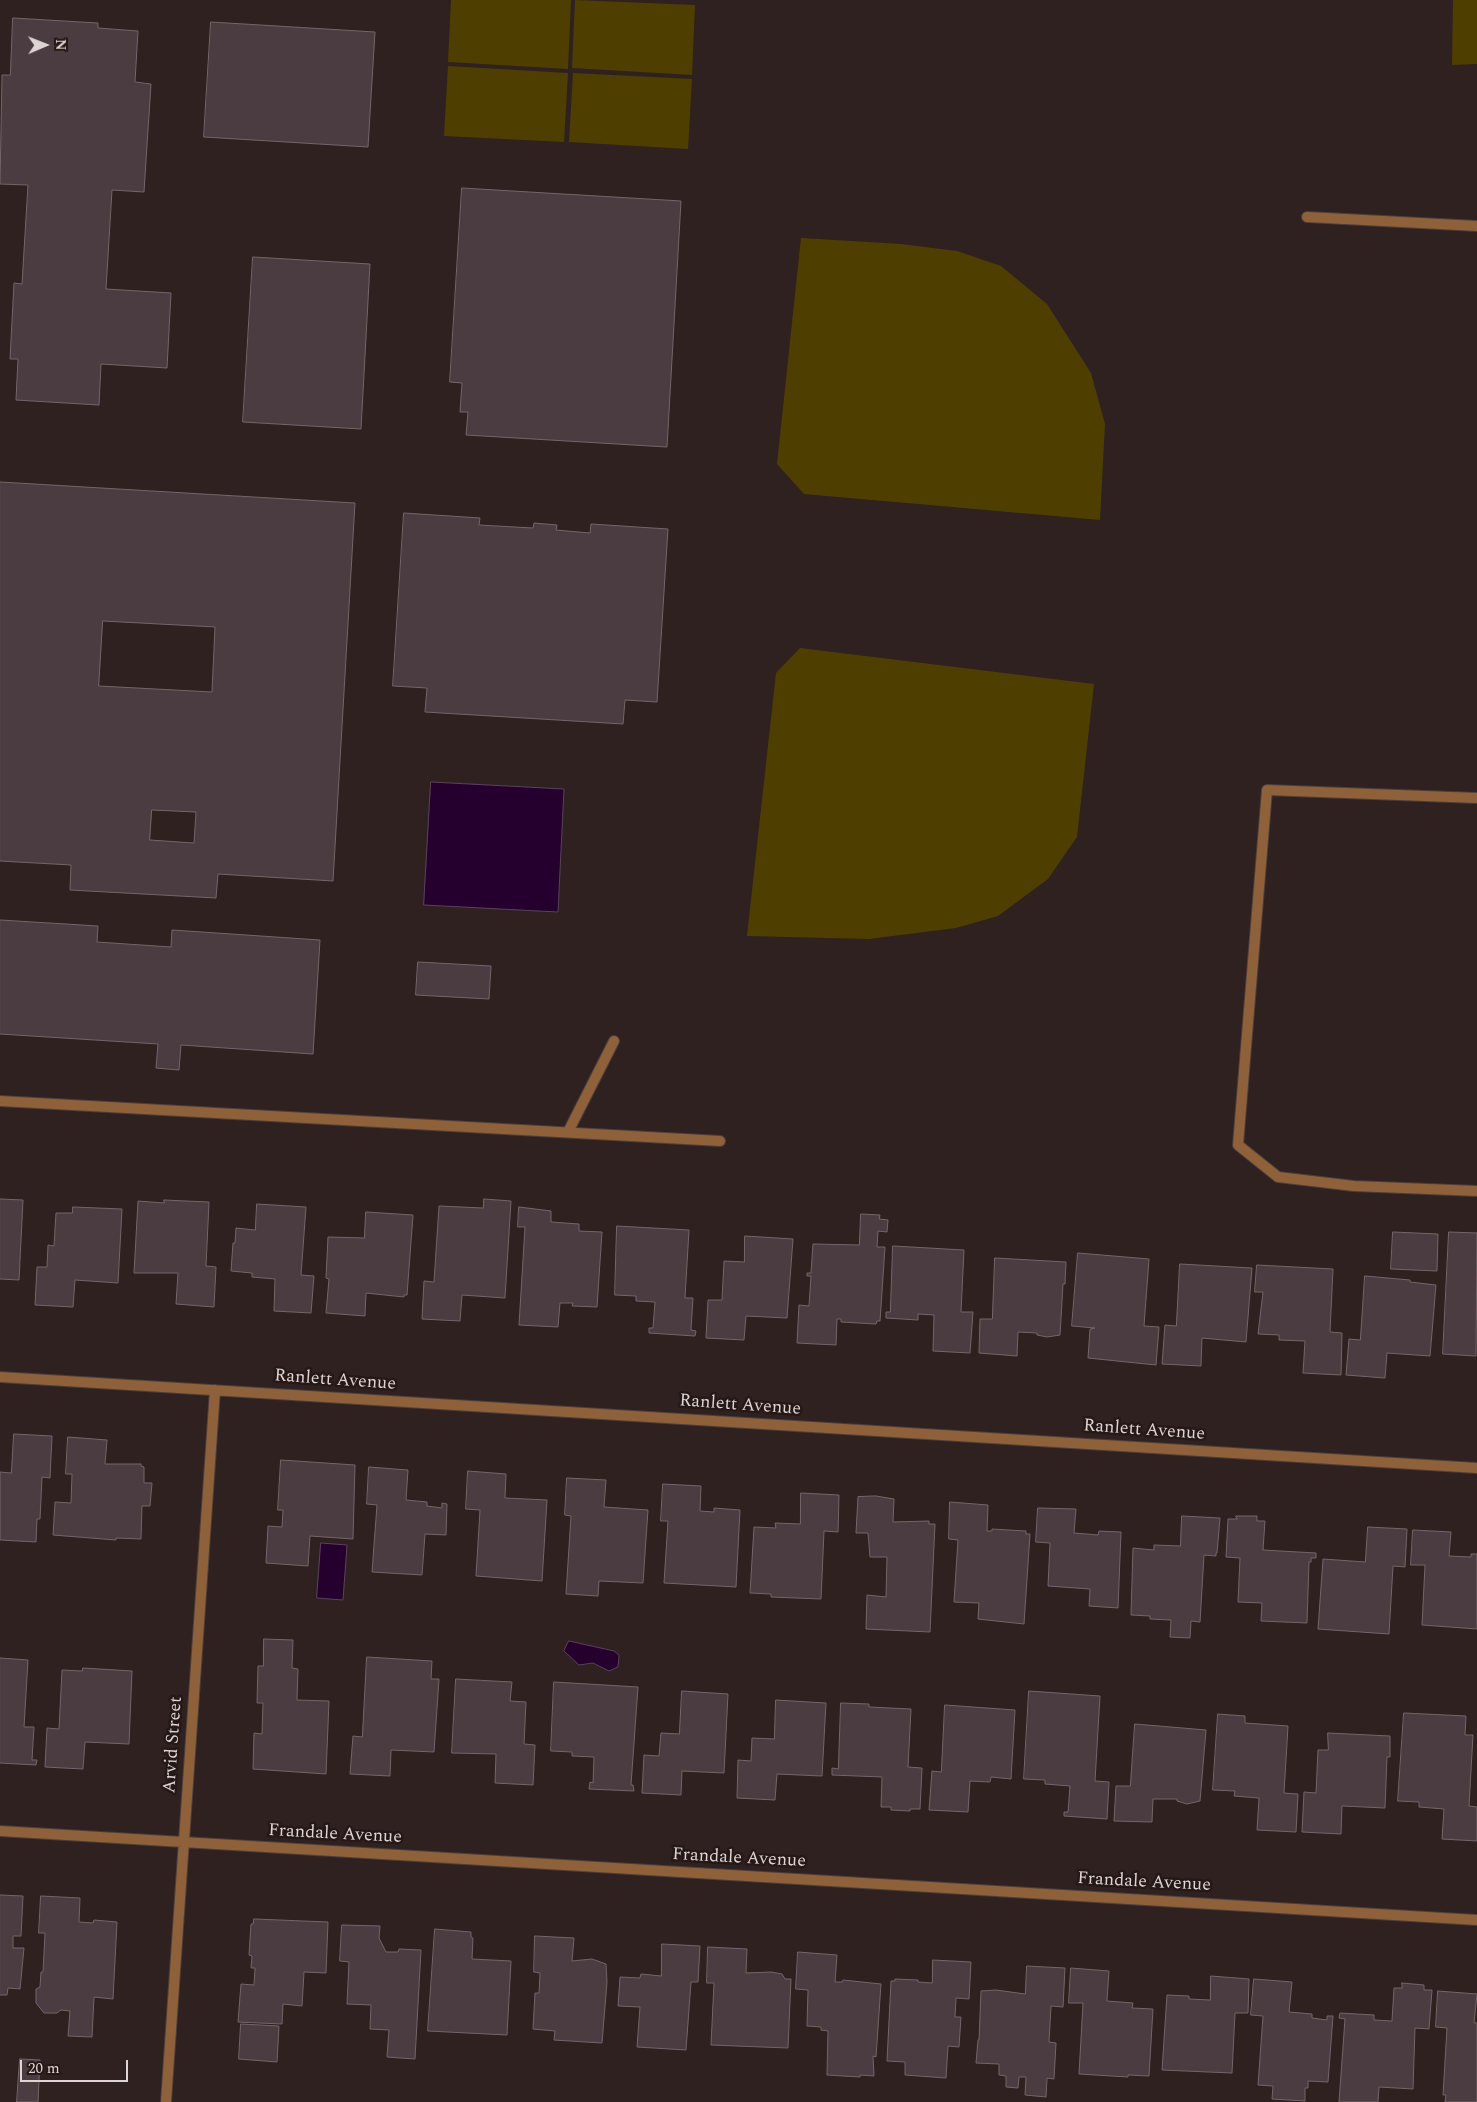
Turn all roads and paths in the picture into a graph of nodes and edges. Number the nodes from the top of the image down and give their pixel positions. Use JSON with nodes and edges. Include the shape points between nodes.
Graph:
{"nodes":[{"id":1,"x":1307,"y":217,"type":"dead end"},
{"id":2,"x":1477,"y":226,"type":"edge"},
{"id":3,"x":1477,"y":798,"type":"edge"},
{"id":4,"x":614,"y":1041,"type":"dead end"},
{"id":5,"x":0,"y":1101,"type":"edge"},
{"id":6,"x":568,"y":1132,"type":"junction"},
{"id":7,"x":720,"y":1141,"type":"dead end"},
{"id":8,"x":1477,"y":1191,"type":"edge"},
{"id":9,"x":0,"y":1377,"type":"edge"},
{"id":10,"x":216,"y":1390,"type":"junction"},
{"id":11,"x":1477,"y":1468,"type":"edge"},
{"id":12,"x":0,"y":1832,"type":"edge"},
{"id":13,"x":183,"y":1842,"type":"junction"},
{"id":14,"x":1477,"y":1920,"type":"edge"},
{"id":15,"x":166,"y":2102,"type":"edge"}],
"edges":[{"from":1,"to":2,"type":"street"},
{"from":3,"to":8,"type":"street","via":[[1267,790],[1238,1144],[1278,1176],[1354,1186]]},
{"from":4,"to":6,"type":"street"},
{"from":5,"to":6,"type":"street"},
{"from":6,"to":7,"type":"street"},
{"from":9,"to":10,"type":"street","name":"Ranlett Avenue"},
{"from":10,"to":11,"type":"street","name":"Ranlett Avenue"},
{"from":10,"to":13,"type":"street","name":"Arvid Street"},
{"from":12,"to":13,"type":"street","name":"Frandale Avenue"},
{"from":13,"to":14,"type":"street","name":"Frandale Avenue"},
{"from":13,"to":15,"type":"street","name":"Arvid Street"}]}
